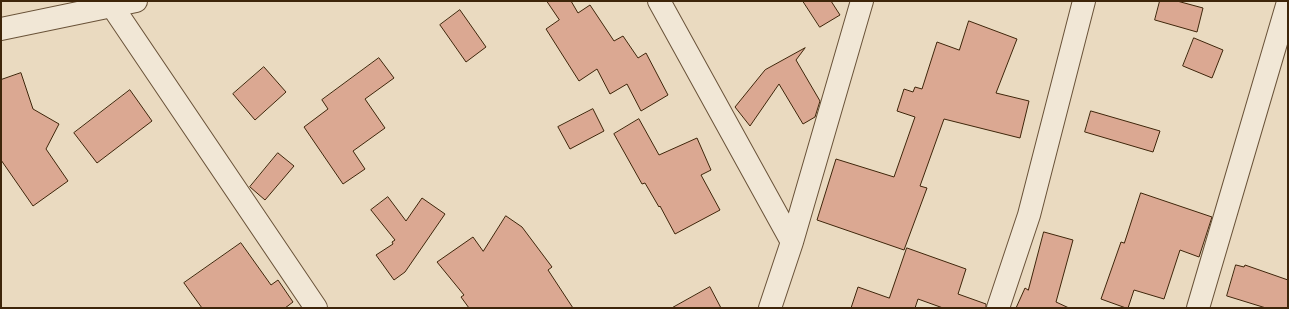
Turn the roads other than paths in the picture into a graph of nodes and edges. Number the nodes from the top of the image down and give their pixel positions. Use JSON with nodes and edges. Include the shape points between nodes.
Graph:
{"nodes":[{"id":1,"x":136,"y":1,"type":"edge"},
{"id":2,"x":659,"y":1,"type":"edge"},
{"id":3,"x":862,"y":1,"type":"edge"},
{"id":4,"x":1084,"y":1,"type":"edge"},
{"id":5,"x":1288,"y":2,"type":"edge"},
{"id":6,"x":112,"y":6,"type":"junction"},
{"id":7,"x":1,"y":30,"type":"edge"},
{"id":8,"x":792,"y":242,"type":"junction"},
{"id":9,"x":316,"y":308,"type":"edge"},
{"id":10,"x":770,"y":308,"type":"edge"},
{"id":11,"x":998,"y":308,"type":"edge"},
{"id":12,"x":1198,"y":308,"type":"edge"}],
"edges":[{"from":1,"to":6,"type":"street"},
{"from":2,"to":8,"type":"street"},
{"from":3,"to":8,"type":"street"},
{"from":4,"to":11,"type":"street","via":[[1029,215]]},
{"from":5,"to":12,"type":"street"},
{"from":6,"to":7,"type":"street"},
{"from":6,"to":9,"type":"street"},
{"from":8,"to":10,"type":"street"}]}
